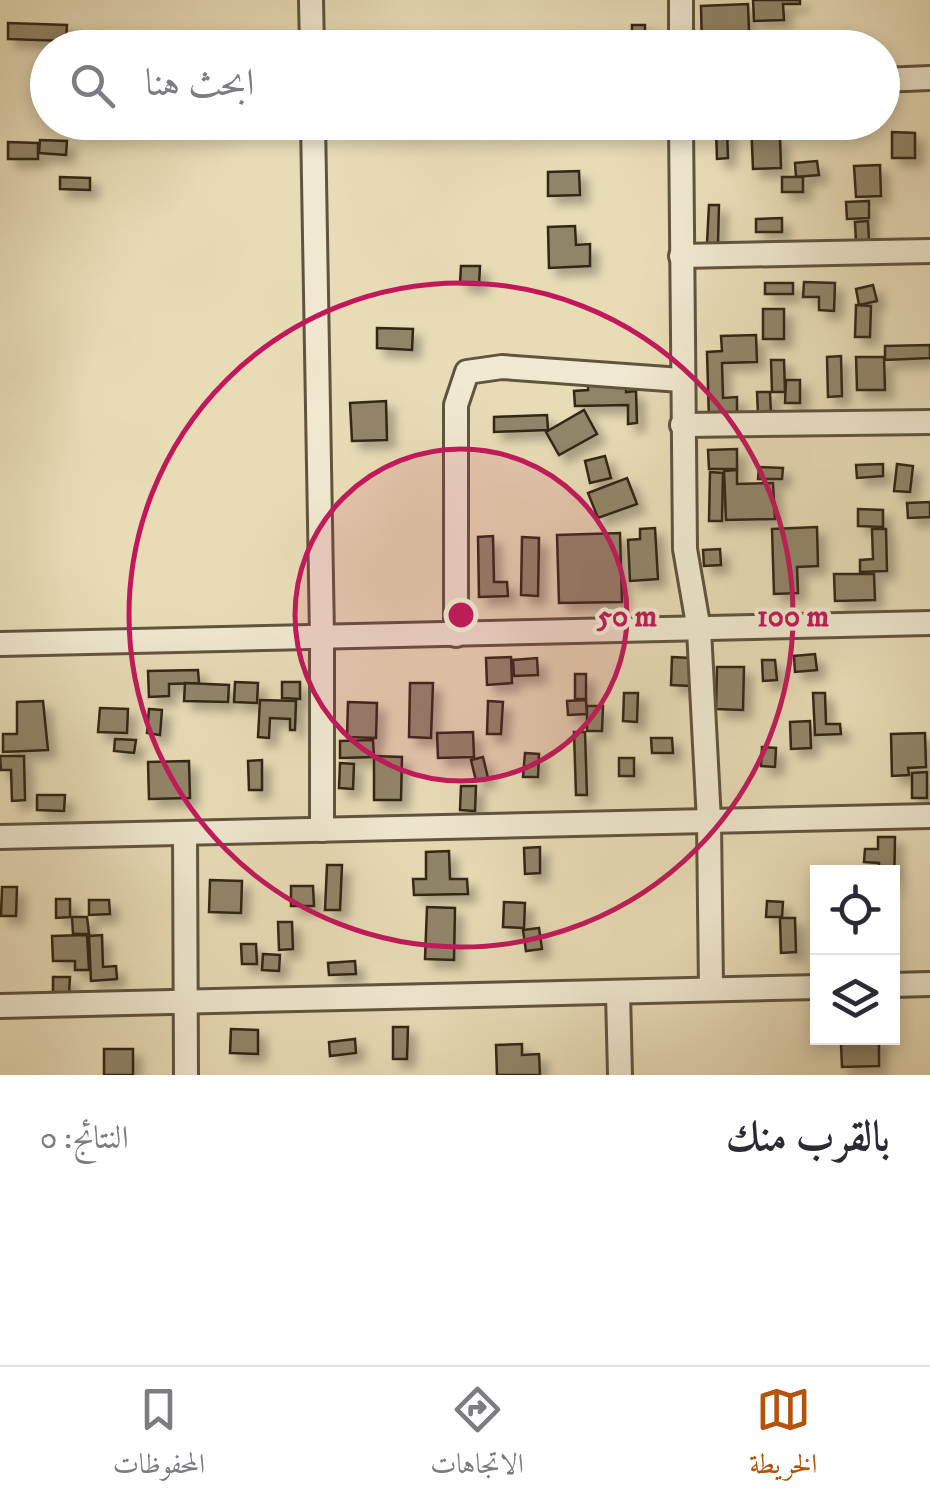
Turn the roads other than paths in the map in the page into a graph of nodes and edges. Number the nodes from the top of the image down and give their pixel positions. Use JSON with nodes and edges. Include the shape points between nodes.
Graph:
{"nodes":[{"id":1,"x":311,"y":0,"type":"edge"},
{"id":2,"x":681,"y":0,"type":"edge"},
{"id":3,"x":312,"y":30,"type":"edge"},
{"id":4,"x":681,"y":30,"type":"edge"},
{"id":5,"x":930,"y":78,"type":"edge"},
{"id":6,"x":900,"y":79,"type":"edge"},
{"id":7,"x":313,"y":140,"type":"edge"},
{"id":8,"x":681,"y":140,"type":"edge"},
{"id":9,"x":930,"y":251,"type":"edge"},
{"id":10,"x":681,"y":256,"type":"junction"},
{"id":11,"x":682,"y":380,"type":"junction"},
{"id":12,"x":930,"y":422,"type":"edge"},
{"id":13,"x":682,"y":424,"type":"junction"},
{"id":14,"x":930,"y":623,"type":"edge"},
{"id":15,"x":699,"y":630,"type":"junction"},
{"id":16,"x":456,"y":635,"type":"junction"},
{"id":17,"x":322,"y":636,"type":"junction"},
{"id":18,"x":0,"y":644,"type":"edge"},
{"id":19,"x":930,"y":816,"type":"edge"},
{"id":20,"x":709,"y":821,"type":"junction"},
{"id":21,"x":322,"y":830,"type":"junction"},
{"id":22,"x":186,"y":833,"type":"junction"},
{"id":23,"x":0,"y":838,"type":"edge"},
{"id":24,"x":930,"y":984,"type":"edge"},
{"id":25,"x":900,"y":985,"type":"edge"},
{"id":26,"x":810,"y":987,"type":"edge"},
{"id":27,"x":711,"y":989,"type":"junction"},
{"id":28,"x":618,"y":993,"type":"junction"},
{"id":29,"x":186,"y":1002,"type":"junction"},
{"id":30,"x":0,"y":1006,"type":"edge"},
{"id":31,"x":186,"y":1075,"type":"edge"},
{"id":32,"x":620,"y":1075,"type":"edge"}],
"edges":[{"from":1,"to":3,"type":"street"},
{"from":2,"to":4,"type":"street"},
{"from":5,"to":6,"type":"street"},
{"from":7,"to":17,"type":"street"},
{"from":8,"to":10,"type":"street"},
{"from":9,"to":10,"type":"street"},
{"from":10,"to":11,"type":"street"},
{"from":11,"to":13,"type":"street"},
{"from":11,"to":16,"type":"street","via":[[502,367],[467,372],[456,405]]},
{"from":12,"to":13,"type":"street"},
{"from":13,"to":15,"type":"street","via":[[685,549]]},
{"from":14,"to":15,"type":"street"},
{"from":15,"to":16,"type":"street"},
{"from":15,"to":20,"type":"street"},
{"from":16,"to":17,"type":"street"},
{"from":17,"to":18,"type":"street"},
{"from":17,"to":21,"type":"street"},
{"from":19,"to":20,"type":"street"},
{"from":20,"to":21,"type":"street"},
{"from":20,"to":27,"type":"street"},
{"from":21,"to":22,"type":"street"},
{"from":22,"to":23,"type":"street"},
{"from":22,"to":29,"type":"street"},
{"from":24,"to":25,"type":"street"},
{"from":26,"to":27,"type":"street"},
{"from":27,"to":28,"type":"street"},
{"from":28,"to":29,"type":"street"},
{"from":28,"to":32,"type":"street"},
{"from":29,"to":30,"type":"street"},
{"from":29,"to":31,"type":"street"}]}
